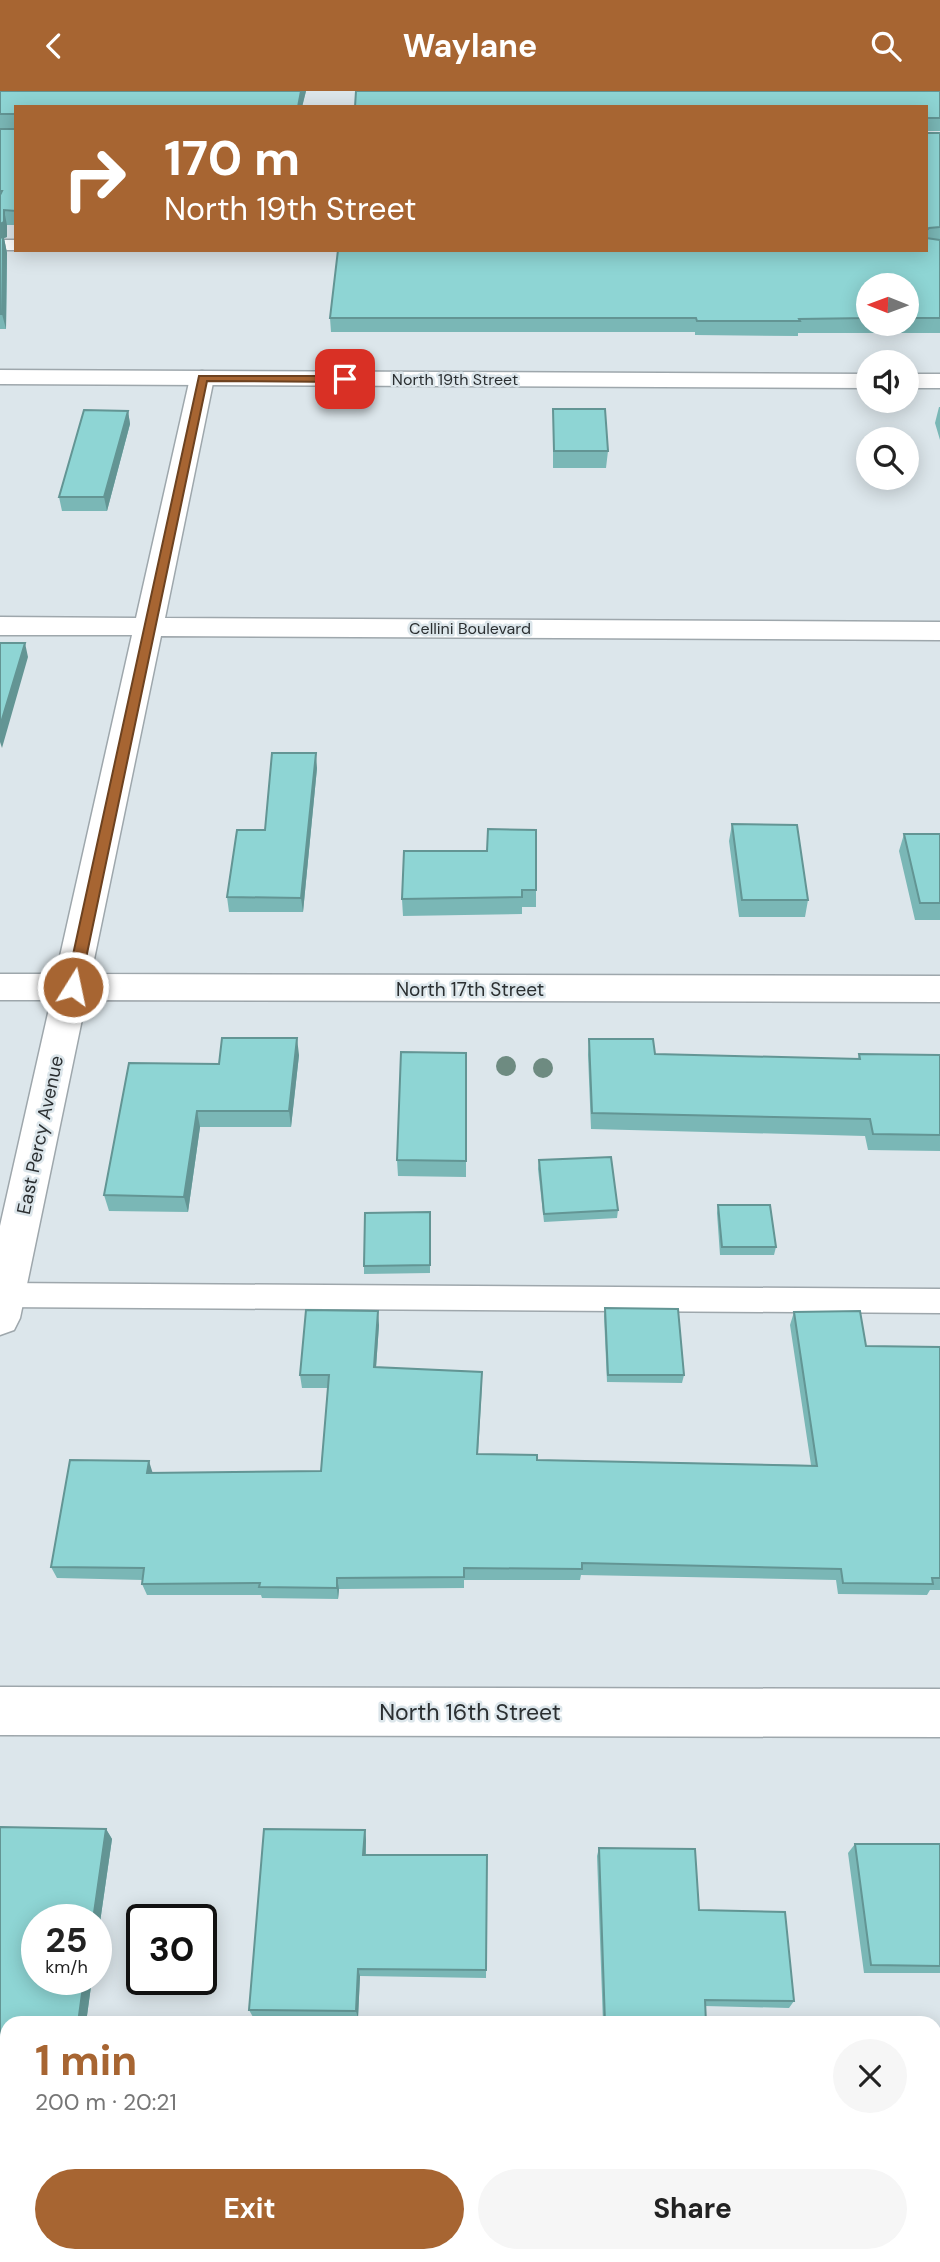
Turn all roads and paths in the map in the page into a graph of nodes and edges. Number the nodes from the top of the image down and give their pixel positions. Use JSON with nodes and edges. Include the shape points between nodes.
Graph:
{"nodes":[{"id":1,"x":0,"y":377,"type":"edge"},
{"id":2,"x":202,"y":378,"type":"junction"},
{"id":3,"x":856,"y":381,"type":"edge"},
{"id":4,"x":919,"y":381,"type":"edge"},
{"id":5,"x":940,"y":381,"type":"edge"},
{"id":6,"x":0,"y":626,"type":"edge"},
{"id":7,"x":149,"y":627,"type":"junction"},
{"id":8,"x":940,"y":631,"type":"edge"},
{"id":9,"x":0,"y":987,"type":"edge"},
{"id":10,"x":73,"y":987,"type":"junction"},
{"id":11,"x":940,"y":989,"type":"edge"},
{"id":12,"x":940,"y":1301,"type":"edge"},
{"id":13,"x":2,"y":1303,"type":"edge"},
{"id":14,"x":0,"y":1711,"type":"edge"},
{"id":15,"x":940,"y":1713,"type":"edge"}],
"edges":[{"from":1,"to":2,"type":"street","name":"North 19th Street"},
{"from":2,"to":3,"type":"street","name":"North 19th Street"},
{"from":2,"to":7,"type":"street","name":"East Percy Avenue"},
{"from":4,"to":5,"type":"street"},
{"from":6,"to":7,"type":"street","name":"Cellini Boulevard"},
{"from":7,"to":8,"type":"street","name":"Cellini Boulevard"},
{"from":7,"to":10,"type":"street","name":"East Percy Avenue"},
{"from":9,"to":10,"type":"street","name":"North 17th Street"},
{"from":10,"to":11,"type":"street","name":"North 17th Street"},
{"from":10,"to":13,"type":"street","name":"East Percy Avenue"},
{"from":12,"to":13,"type":"lane"},
{"from":14,"to":15,"type":"street","name":"North 16th Street"}]}
